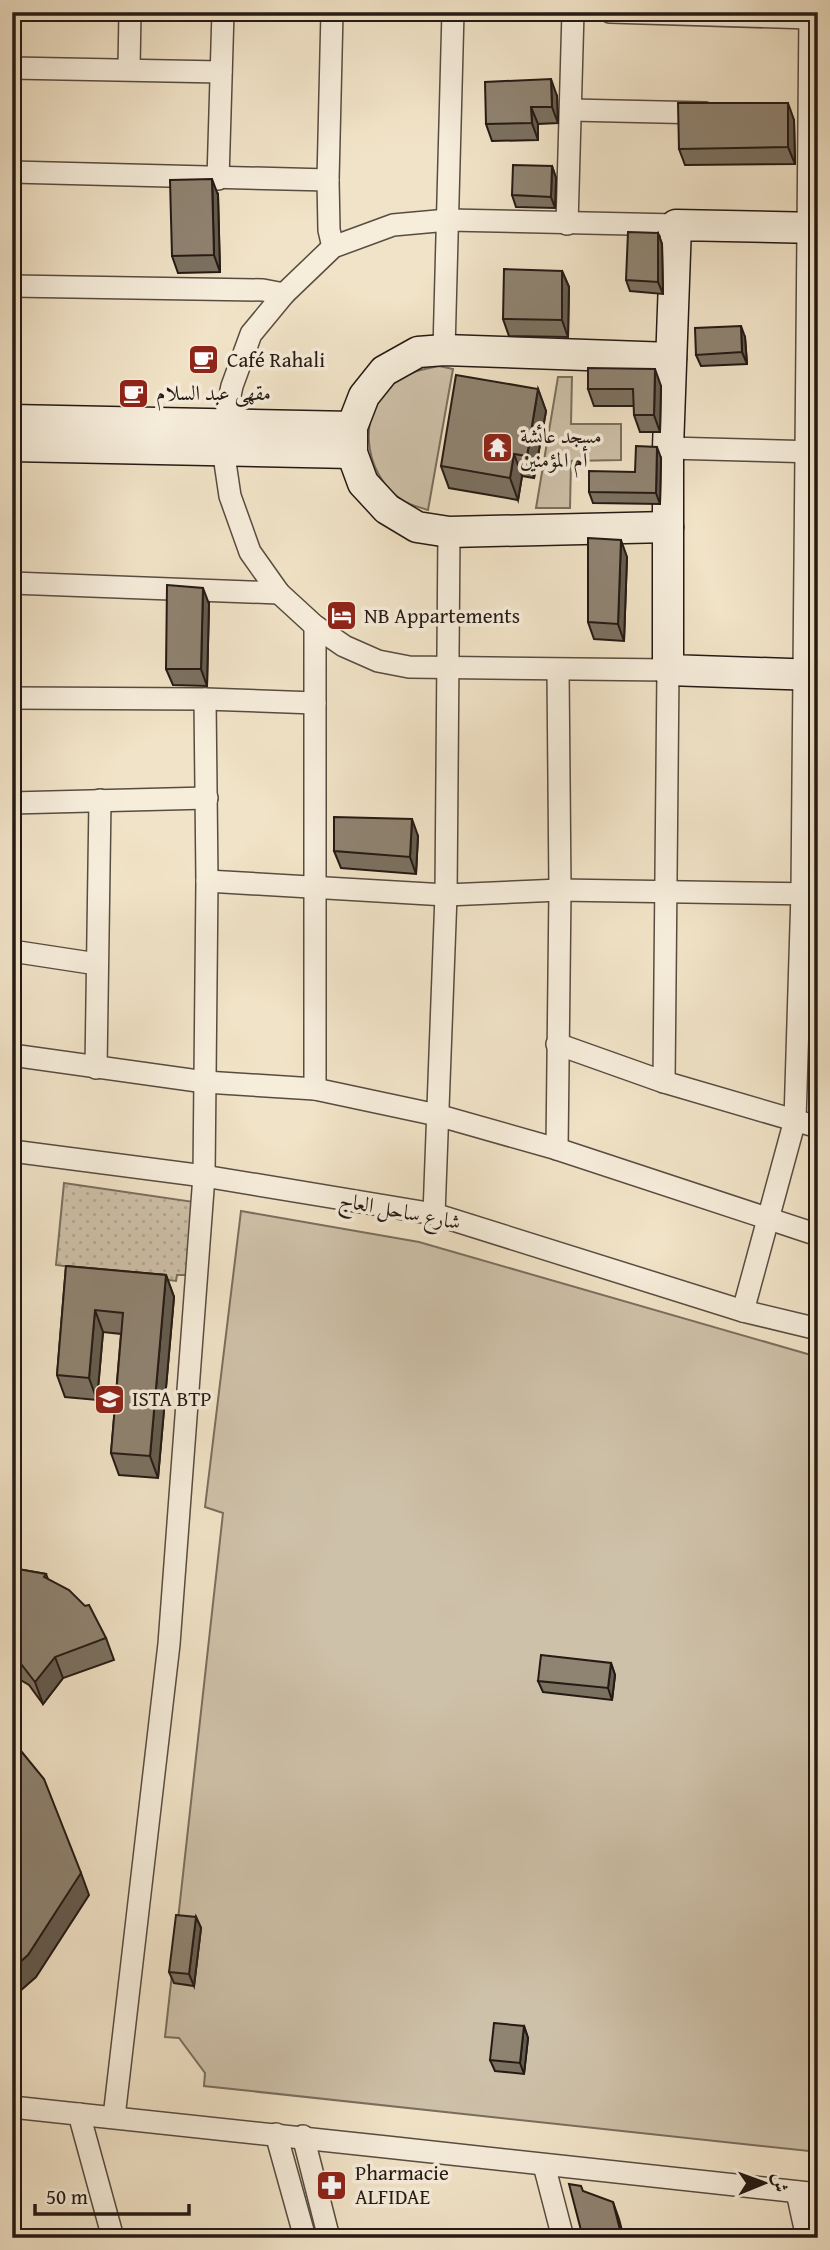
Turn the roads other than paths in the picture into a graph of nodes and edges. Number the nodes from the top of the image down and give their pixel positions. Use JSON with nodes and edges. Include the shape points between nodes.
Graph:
{"nodes":[{"id":1,"x":130,"y":12,"type":"edge"},
{"id":2,"x":223,"y":12,"type":"edge"},
{"id":3,"x":332,"y":12,"type":"edge"},
{"id":4,"x":453,"y":12,"type":"edge"},
{"id":5,"x":573,"y":12,"type":"edge"},
{"id":6,"x":610,"y":12,"type":"edge"},
{"id":7,"x":810,"y":15,"type":"edge"},
{"id":8,"x":12,"y":68,"type":"edge"},
{"id":9,"x":129,"y":68,"type":"junction"},
{"id":10,"x":221,"y":72,"type":"junction"},
{"id":11,"x":571,"y":110,"type":"junction"},
{"id":12,"x":724,"y":113,"type":"edge"},
{"id":13,"x":806,"y":115,"type":"edge"},
{"id":14,"x":12,"y":173,"type":"edge"},
{"id":15,"x":218,"y":179,"type":"junction"},
{"id":16,"x":328,"y":180,"type":"junction"},
{"id":17,"x":448,"y":220,"type":"junction"},
{"id":18,"x":567,"y":223,"type":"junction"},
{"id":19,"x":676,"y":225,"type":"junction"},
{"id":20,"x":813,"y":228,"type":"edge"},
{"id":21,"x":333,"y":247,"type":"junction"},
{"id":22,"x":12,"y":286,"type":"edge"},
{"id":23,"x":284,"y":294,"type":"junction"},
{"id":24,"x":444,"y":350,"type":"junction"},
{"id":25,"x":671,"y":358,"type":"junction"},
{"id":26,"x":12,"y":420,"type":"edge"},
{"id":27,"x":224,"y":437,"type":"junction"},
{"id":28,"x":352,"y":440,"type":"junction"},
{"id":29,"x":12,"y":446,"type":"edge"},
{"id":30,"x":668,"y":448,"type":"junction"},
{"id":31,"x":811,"y":452,"type":"edge"},
{"id":32,"x":668,"y":527,"type":"junction"},
{"id":33,"x":449,"y":532,"type":"junction"},
{"id":34,"x":12,"y":583,"type":"edge"},
{"id":35,"x":279,"y":593,"type":"junction"},
{"id":36,"x":315,"y":626,"type":"junction"},
{"id":37,"x":448,"y":669,"type":"junction"},
{"id":38,"x":558,"y":670,"type":"junction"},
{"id":39,"x":667,"y":670,"type":"junction"},
{"id":40,"x":811,"y":675,"type":"edge"},
{"id":41,"x":12,"y":698,"type":"edge"},
{"id":42,"x":205,"y":699,"type":"junction"},
{"id":43,"x":315,"y":703,"type":"junction"},
{"id":44,"x":810,"y":782,"type":"edge"},
{"id":45,"x":207,"y":797,"type":"junction"},
{"id":46,"x":100,"y":800,"type":"junction"},
{"id":47,"x":12,"y":803,"type":"edge"},
{"id":48,"x":207,"y":881,"type":"junction"},
{"id":49,"x":315,"y":887,"type":"junction"},
{"id":50,"x":560,"y":890,"type":"junction"},
{"id":51,"x":667,"y":891,"type":"junction"},
{"id":52,"x":446,"y":894,"type":"junction"},
{"id":53,"x":810,"y":894,"type":"edge"},
{"id":54,"x":12,"y":951,"type":"edge"},
{"id":55,"x":97,"y":964,"type":"junction"},
{"id":56,"x":809,"y":994,"type":"edge"},
{"id":57,"x":557,"y":1044,"type":"junction"},
{"id":58,"x":12,"y":1055,"type":"edge"},
{"id":59,"x":96,"y":1068,"type":"junction"},
{"id":60,"x":205,"y":1082,"type":"junction"},
{"id":61,"x":664,"y":1082,"type":"junction"},
{"id":62,"x":315,"y":1089,"type":"junction"},
{"id":63,"x":437,"y":1115,"type":"junction"},
{"id":64,"x":795,"y":1119,"type":"junction"},
{"id":65,"x":818,"y":1127,"type":"edge"},
{"id":66,"x":557,"y":1149,"type":"junction"},
{"id":67,"x":12,"y":1152,"type":"edge"},
{"id":68,"x":204,"y":1176,"type":"junction"},
{"id":69,"x":434,"y":1214,"type":"junction"},
{"id":70,"x":769,"y":1220,"type":"junction"},
{"id":71,"x":818,"y":1235,"type":"edge"},
{"id":72,"x":743,"y":1311,"type":"junction"},
{"id":73,"x":818,"y":1329,"type":"edge"},
{"id":74,"x":12,"y":2107,"type":"edge"},
{"id":75,"x":79,"y":2114,"type":"junction"},
{"id":76,"x":114,"y":2117,"type":"junction"},
{"id":77,"x":276,"y":2134,"type":"junction"},
{"id":78,"x":303,"y":2136,"type":"junction"},
{"id":79,"x":544,"y":2165,"type":"junction"},
{"id":80,"x":807,"y":2193,"type":"edge"},
{"id":81,"x":113,"y":2238,"type":"edge"},
{"id":82,"x":305,"y":2238,"type":"edge"},
{"id":83,"x":329,"y":2238,"type":"edge"},
{"id":84,"x":562,"y":2238,"type":"edge"},
{"id":85,"x":807,"y":2238,"type":"edge"}],
"edges":[{"from":1,"to":9,"type":"street"},
{"from":2,"to":10,"type":"street"},
{"from":3,"to":16,"type":"street"},
{"from":4,"to":17,"type":"street"},
{"from":5,"to":11,"type":"street"},
{"from":6,"to":7,"type":"street"},
{"from":7,"to":13,"type":"street"},
{"from":8,"to":9,"type":"street"},
{"from":9,"to":10,"type":"street"},
{"from":10,"to":15,"type":"street"},
{"from":11,"to":12,"type":"street"},
{"from":11,"to":18,"type":"street"},
{"from":13,"to":20,"type":"street"},
{"from":14,"to":15,"type":"street"},
{"from":15,"to":16,"type":"street"},
{"from":16,"to":21,"type":"street"},
{"from":17,"to":18,"type":"street"},
{"from":17,"to":21,"type":"street","via":[[393,225]]},
{"from":17,"to":24,"type":"street"},
{"from":18,"to":19,"type":"street"},
{"from":19,"to":20,"type":"street"},
{"from":19,"to":25,"type":"street"},
{"from":20,"to":31,"type":"street"},
{"from":21,"to":23,"type":"street"},
{"from":22,"to":23,"type":"street"},
{"from":23,"to":27,"type":"street","via":[[251,334],[232,386]]},
{"from":24,"to":25,"type":"street"},
{"from":24,"to":28,"type":"street","via":[[418,352],[384,371],[364,396]]},
{"from":25,"to":30,"type":"street"},
{"from":26,"to":27,"type":"street"},
{"from":27,"to":28,"type":"street"},
{"from":27,"to":29,"type":"street"},
{"from":27,"to":35,"type":"street","via":[[230,496],[250,552]]},
{"from":28,"to":33,"type":"street","via":[[363,483],[387,509],[417,527]]},
{"from":30,"to":31,"type":"street"},
{"from":30,"to":32,"type":"street"},
{"from":31,"to":40,"type":"street"},
{"from":32,"to":33,"type":"street"},
{"from":32,"to":39,"type":"street"},
{"from":33,"to":37,"type":"street"},
{"from":34,"to":35,"type":"street"},
{"from":35,"to":36,"type":"street"},
{"from":36,"to":37,"type":"street","via":[[378,661]]},
{"from":36,"to":43,"type":"street"},
{"from":37,"to":38,"type":"street"},
{"from":37,"to":52,"type":"street"},
{"from":38,"to":39,"type":"street"},
{"from":38,"to":50,"type":"street"},
{"from":39,"to":40,"type":"street"},
{"from":39,"to":51,"type":"street"},
{"from":40,"to":44,"type":"street"},
{"from":41,"to":42,"type":"street"},
{"from":42,"to":43,"type":"street"},
{"from":42,"to":45,"type":"street"},
{"from":43,"to":49,"type":"street"},
{"from":44,"to":53,"type":"street"},
{"from":45,"to":46,"type":"street"},
{"from":45,"to":48,"type":"street"},
{"from":46,"to":47,"type":"street"},
{"from":46,"to":55,"type":"street"},
{"from":48,"to":49,"type":"street"},
{"from":48,"to":60,"type":"street"},
{"from":49,"to":52,"type":"street"},
{"from":49,"to":62,"type":"street"},
{"from":50,"to":51,"type":"street"},
{"from":50,"to":52,"type":"street"},
{"from":50,"to":57,"type":"street"},
{"from":51,"to":53,"type":"street"},
{"from":51,"to":61,"type":"street"},
{"from":52,"to":63,"type":"street"},
{"from":53,"to":56,"type":"street"},
{"from":54,"to":55,"type":"street"},
{"from":55,"to":59,"type":"street"},
{"from":56,"to":64,"type":"street"},
{"from":57,"to":61,"type":"street"},
{"from":57,"to":66,"type":"street"},
{"from":58,"to":59,"type":"street"},
{"from":59,"to":60,"type":"street"},
{"from":60,"to":62,"type":"street"},
{"from":60,"to":68,"type":"street"},
{"from":61,"to":64,"type":"street"},
{"from":62,"to":63,"type":"street"},
{"from":63,"to":66,"type":"street"},
{"from":63,"to":69,"type":"street"},
{"from":64,"to":65,"type":"street"},
{"from":64,"to":70,"type":"street"},
{"from":66,"to":70,"type":"street"},
{"from":67,"to":68,"type":"street","name":"شارع ساحل العاج"},
{"from":68,"to":69,"type":"street","name":"شارع ساحل العاج"},
{"from":68,"to":76,"type":"street","via":[[169,1644]]},
{"from":69,"to":72,"type":"street","name":"شارع ساحل العاج"},
{"from":70,"to":71,"type":"street"},
{"from":70,"to":72,"type":"street"},
{"from":72,"to":73,"type":"street","name":"شارع ساحل العاج"},
{"from":74,"to":75,"type":"street"},
{"from":75,"to":76,"type":"street"},
{"from":75,"to":81,"type":"street"},
{"from":76,"to":77,"type":"street"},
{"from":77,"to":78,"type":"street"},
{"from":77,"to":82,"type":"street"},
{"from":78,"to":79,"type":"street"},
{"from":78,"to":83,"type":"street"},
{"from":79,"to":80,"type":"street"},
{"from":79,"to":84,"type":"street"},
{"from":80,"to":85,"type":"street"}]}
